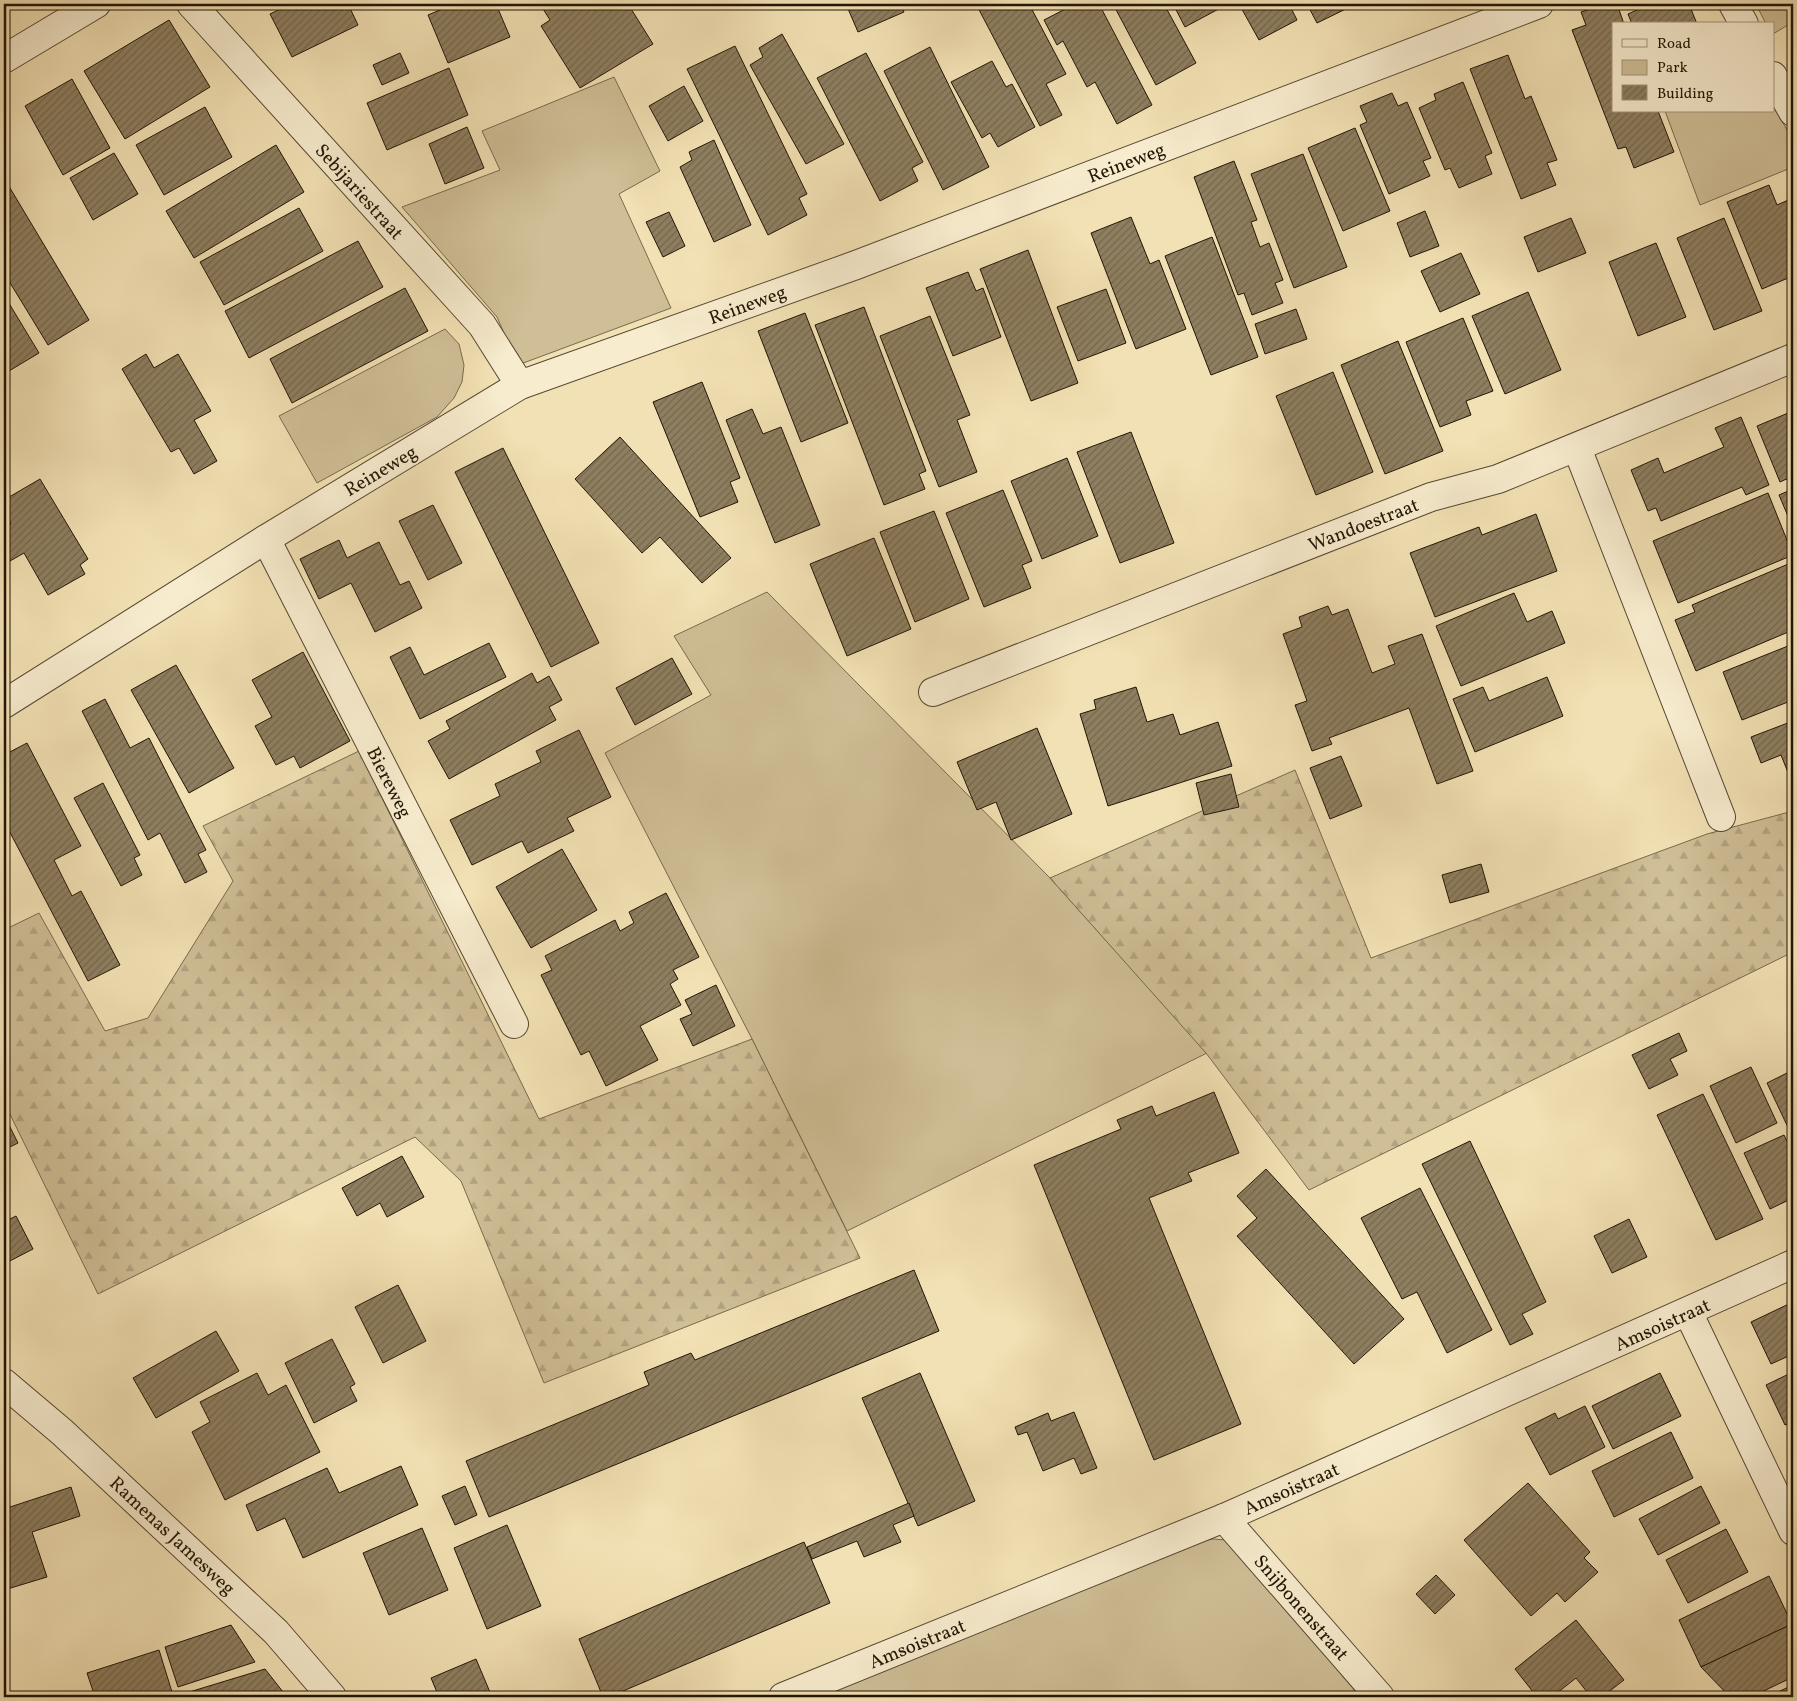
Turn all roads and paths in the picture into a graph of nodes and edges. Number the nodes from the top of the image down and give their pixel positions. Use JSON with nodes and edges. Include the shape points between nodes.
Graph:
{"nodes":[{"id":1,"x":96,"y":4,"type":"edge"},
{"id":2,"x":191,"y":4,"type":"edge"},
{"id":3,"x":1539,"y":4,"type":"edge"},
{"id":4,"x":1732,"y":4,"type":"edge"},
{"id":5,"x":1743,"y":22,"type":"edge"},
{"id":6,"x":4,"y":59,"type":"edge"},
{"id":7,"x":1774,"y":78,"type":"edge"},
{"id":8,"x":1793,"y":112,"type":"edge"},
{"id":9,"x":1793,"y":358,"type":"edge"},
{"id":10,"x":520,"y":385,"type":"junction"},
{"id":11,"x":1577,"y":448,"type":"junction"},
{"id":12,"x":266,"y":539,"type":"junction"},
{"id":13,"x":933,"y":692,"type":"dead end"},
{"id":14,"x":4,"y":704,"type":"edge"},
{"id":15,"x":1721,"y":817,"type":"dead end"},
{"id":16,"x":514,"y":1024,"type":"dead end"},
{"id":17,"x":1793,"y":1264,"type":"edge"},
{"id":18,"x":1688,"y":1312,"type":"junction"},
{"id":19,"x":4,"y":1382,"type":"edge"},
{"id":20,"x":1224,"y":1518,"type":"junction"},
{"id":21,"x":1793,"y":1531,"type":"edge"},
{"id":22,"x":332,"y":1697,"type":"edge"},
{"id":23,"x":783,"y":1697,"type":"edge"},
{"id":24,"x":1380,"y":1697,"type":"edge"}],
"edges":[{"from":1,"to":6,"type":"street"},
{"from":2,"to":10,"type":"street","name":"Sebijariestraat","via":[[482,325]]},
{"from":3,"to":10,"type":"street","name":"Reineweg","via":[[856,266]]},
{"from":4,"to":5,"type":"street"},
{"from":7,"to":8,"type":"street"},
{"from":9,"to":11,"type":"street","name":"Wandoestraat"},
{"from":10,"to":12,"type":"street","name":"Reineweg"},
{"from":11,"to":13,"type":"street","name":"Wandoestraat","via":[[1498,479],[1431,497]]},
{"from":11,"to":15,"type":"street"},
{"from":12,"to":14,"type":"street","name":"Reineweg"},
{"from":12,"to":16,"type":"street","name":"Biereweg"},
{"from":17,"to":18,"type":"street","name":"Amsoistraat"},
{"from":18,"to":20,"type":"street","name":"Amsoistraat"},
{"from":18,"to":21,"type":"street"},
{"from":19,"to":22,"type":"street","name":"Ramenas Jamesweg","via":[[276,1632]]},
{"from":20,"to":23,"type":"street","name":"Amsoistraat"},
{"from":20,"to":24,"type":"street","name":"Snijbonenstraat"}]}
